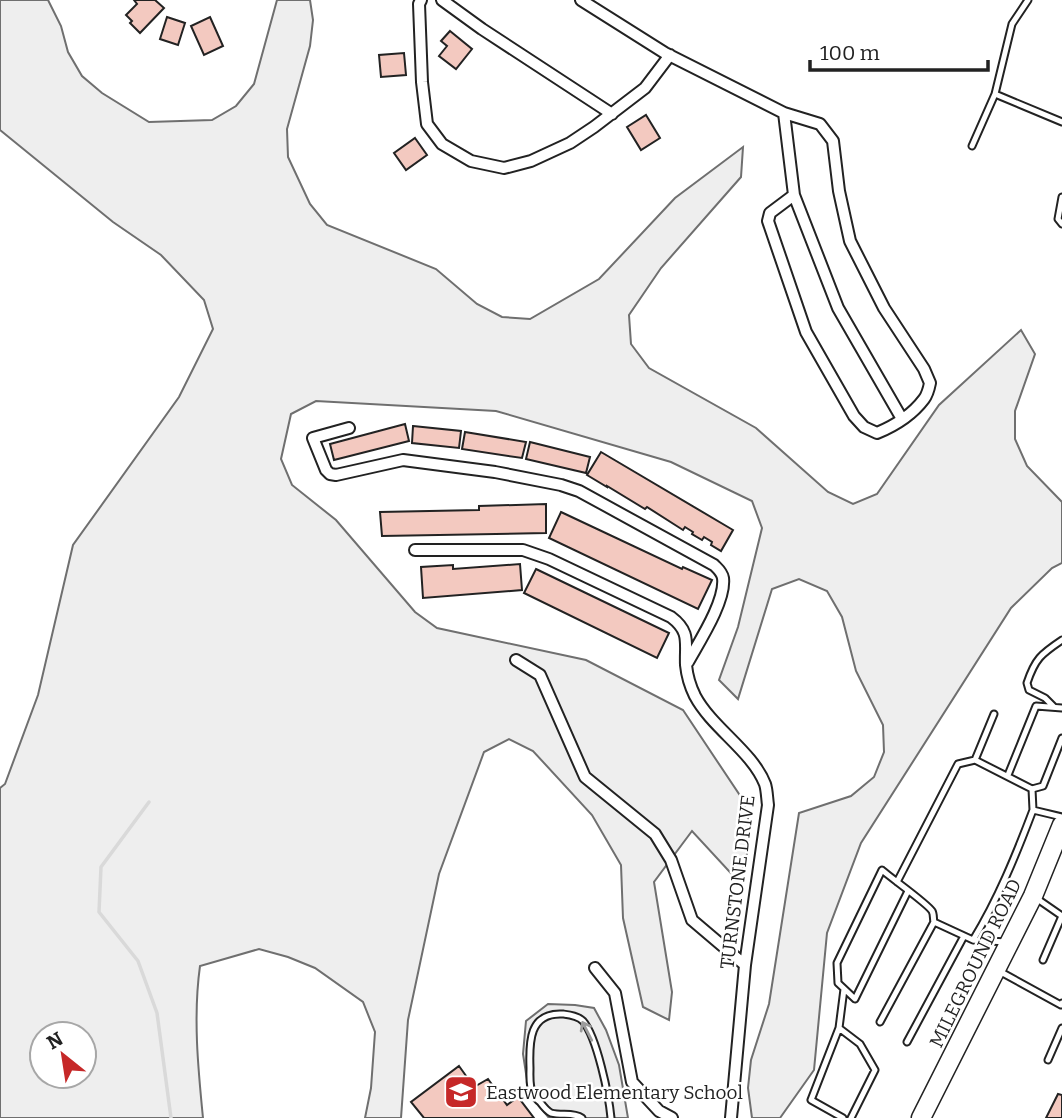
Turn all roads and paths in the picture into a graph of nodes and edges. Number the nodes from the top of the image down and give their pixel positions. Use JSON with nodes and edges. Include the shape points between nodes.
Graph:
{"nodes":[{"id":1,"x":421,"y":0,"type":"edge"},
{"id":2,"x":442,"y":0,"type":"edge"},
{"id":3,"x":581,"y":0,"type":"edge"},
{"id":4,"x":1028,"y":0,"type":"edge"},
{"id":5,"x":670,"y":55,"type":"junction"},
{"id":6,"x":995,"y":94,"type":"junction"},
{"id":7,"x":785,"y":113,"type":"junction"},
{"id":8,"x":612,"y":114,"type":"junction"},
{"id":9,"x":1062,"y":122,"type":"edge"},
{"id":10,"x":972,"y":146,"type":"dead end"},
{"id":11,"x":794,"y":195,"type":"junction"},
{"id":12,"x":1062,"y":197,"type":"edge"},
{"id":13,"x":1062,"y":223,"type":"edge"},
{"id":14,"x":902,"y":419,"type":"junction"},
{"id":15,"x":349,"y":428,"type":"dead end"},
{"id":16,"x":415,"y":550,"type":"dead end"},
{"id":17,"x":1062,"y":640,"type":"edge"},
{"id":18,"x":516,"y":660,"type":"dead end"},
{"id":19,"x":686,"y":665,"type":"junction"},
{"id":20,"x":1054,"y":707,"type":"junction"},
{"id":21,"x":1062,"y":708,"type":"edge"},
{"id":22,"x":994,"y":714,"type":"dead end"},
{"id":23,"x":1062,"y":738,"type":"edge"},
{"id":24,"x":975,"y":760,"type":"junction"},
{"id":25,"x":1008,"y":775,"type":"junction"},
{"id":26,"x":1032,"y":789,"type":"junction"},
{"id":27,"x":1033,"y":810,"type":"junction"},
{"id":28,"x":1061,"y":827,"type":"edge"},
{"id":29,"x":897,"y":883,"type":"junction"},
{"id":30,"x":908,"y":891,"type":"junction"},
{"id":31,"x":1032,"y":896,"type":"junction"},
{"id":32,"x":1062,"y":916,"type":"edge"},
{"id":33,"x":934,"y":922,"type":"junction"},
{"id":34,"x":964,"y":936,"type":"junction"},
{"id":35,"x":973,"y":940,"type":"junction"},
{"id":36,"x":1010,"y":943,"type":"junction"},
{"id":37,"x":1043,"y":960,"type":"dead end"},
{"id":38,"x":745,"y":965,"type":"junction"},
{"id":39,"x":594,"y":968,"type":"dead end"},
{"id":40,"x":997,"y":970,"type":"junction"},
{"id":41,"x":844,"y":989,"type":"junction"},
{"id":42,"x":1062,"y":1005,"type":"edge"},
{"id":43,"x":880,"y":1022,"type":"dead end"},
{"id":44,"x":839,"y":1028,"type":"junction"},
{"id":45,"x":1062,"y":1028,"type":"edge"},
{"id":46,"x":907,"y":1042,"type":"dead end"},
{"id":47,"x":1048,"y":1060,"type":"dead end"},
{"id":48,"x":582,"y":1118,"type":"edge"},
{"id":49,"x":611,"y":1118,"type":"edge"},
{"id":50,"x":672,"y":1118,"type":"edge"},
{"id":51,"x":731,"y":1118,"type":"edge"},
{"id":52,"x":843,"y":1118,"type":"edge"},
{"id":53,"x":851,"y":1118,"type":"edge"},
{"id":54,"x":921,"y":1118,"type":"edge"}],
"edges":[{"from":1,"to":8,"type":"street","via":[[427,124],[442,144],[471,161],[504,168],[570,143]]},
{"from":2,"to":8,"type":"street"},
{"from":3,"to":5,"type":"street"},
{"from":4,"to":6,"type":"lane","via":[[1012,24]]},
{"from":5,"to":7,"type":"street"},
{"from":5,"to":8,"type":"street","via":[[645,88]]},
{"from":6,"to":9,"type":"lane"},
{"from":6,"to":10,"type":"lane"},
{"from":7,"to":11,"type":"street"},
{"from":7,"to":14,"type":"street","via":[[820,124],[833,141],[850,241],[930,383],[925,398]]},
{"from":11,"to":14,"type":"street","via":[[838,308]]},
{"from":11,"to":14,"type":"street","via":[[770,214],[768,221],[806,332],[864,427],[877,433]]},
{"from":12,"to":13,"type":"lane","via":[[1058,219]]},
{"from":15,"to":19,"type":"street","via":[[313,438],[330,474],[403,460],[561,485],[713,565],[723,579],[721,593]]},
{"from":16,"to":19,"type":"street","name":"TURNSTONE DRIVE","via":[[523,550],[549,559],[671,617],[686,637]]},
{"from":17,"to":20,"type":"lane","via":[[1033,664],[1027,683],[1029,690]]},
{"from":18,"to":38,"type":"street","via":[[540,675],[585,777],[655,834],[671,860],[692,920]]},
{"from":19,"to":38,"type":"street","name":"TURNSTONE DRIVE","via":[[695,697],[747,756],[765,785],[768,805]]},
{"from":20,"to":21,"type":"lane"},
{"from":20,"to":25,"type":"lane","via":[[1036,706]]},
{"from":22,"to":24,"type":"lane"},
{"from":23,"to":26,"type":"lane","via":[[1043,786]]},
{"from":24,"to":25,"type":"lane"},
{"from":24,"to":29,"type":"lane","via":[[958,764]]},
{"from":25,"to":26,"type":"lane"},
{"from":26,"to":27,"type":"lane"},
{"from":27,"to":28,"type":"lane"},
{"from":27,"to":35,"type":"lane","via":[[1010,871]]},
{"from":28,"to":31,"type":"main road","name":"MILEGROUND ROAD"},
{"from":29,"to":30,"type":"lane"},
{"from":29,"to":41,"type":"lane","via":[[882,870],[837,964],[838,983]]},
{"from":30,"to":33,"type":"lane","via":[[931,910]]},
{"from":30,"to":41,"type":"lane","via":[[855,999]]},
{"from":31,"to":32,"type":"lane"},
{"from":31,"to":36,"type":"main road","name":"MILEGROUND ROAD"},
{"from":32,"to":37,"type":"lane"},
{"from":33,"to":34,"type":"lane"},
{"from":33,"to":43,"type":"lane"},
{"from":34,"to":35,"type":"lane"},
{"from":34,"to":46,"type":"lane"},
{"from":35,"to":36,"type":"lane"},
{"from":36,"to":40,"type":"main road","name":"MILEGROUND ROAD"},
{"from":38,"to":51,"type":"street","name":"TURNSTONE DRIVE"},
{"from":39,"to":50,"type":"street","via":[[615,993],[632,1082]]},
{"from":40,"to":42,"type":"lane"},
{"from":40,"to":54,"type":"main road","name":"MILEGROUND ROAD"},
{"from":41,"to":44,"type":"lane"},
{"from":44,"to":52,"type":"lane","via":[[811,1100]]},
{"from":44,"to":53,"type":"lane","via":[[860,1044],[875,1070]]},
{"from":45,"to":47,"type":"lane"},
{"from":49,"to":48,"type":"lane","one_way":true,"via":[[609,1095],[584,1023],[571,1015],[548,1015],[533,1029],[530,1040],[533,1094],[549,1112]]}]}
